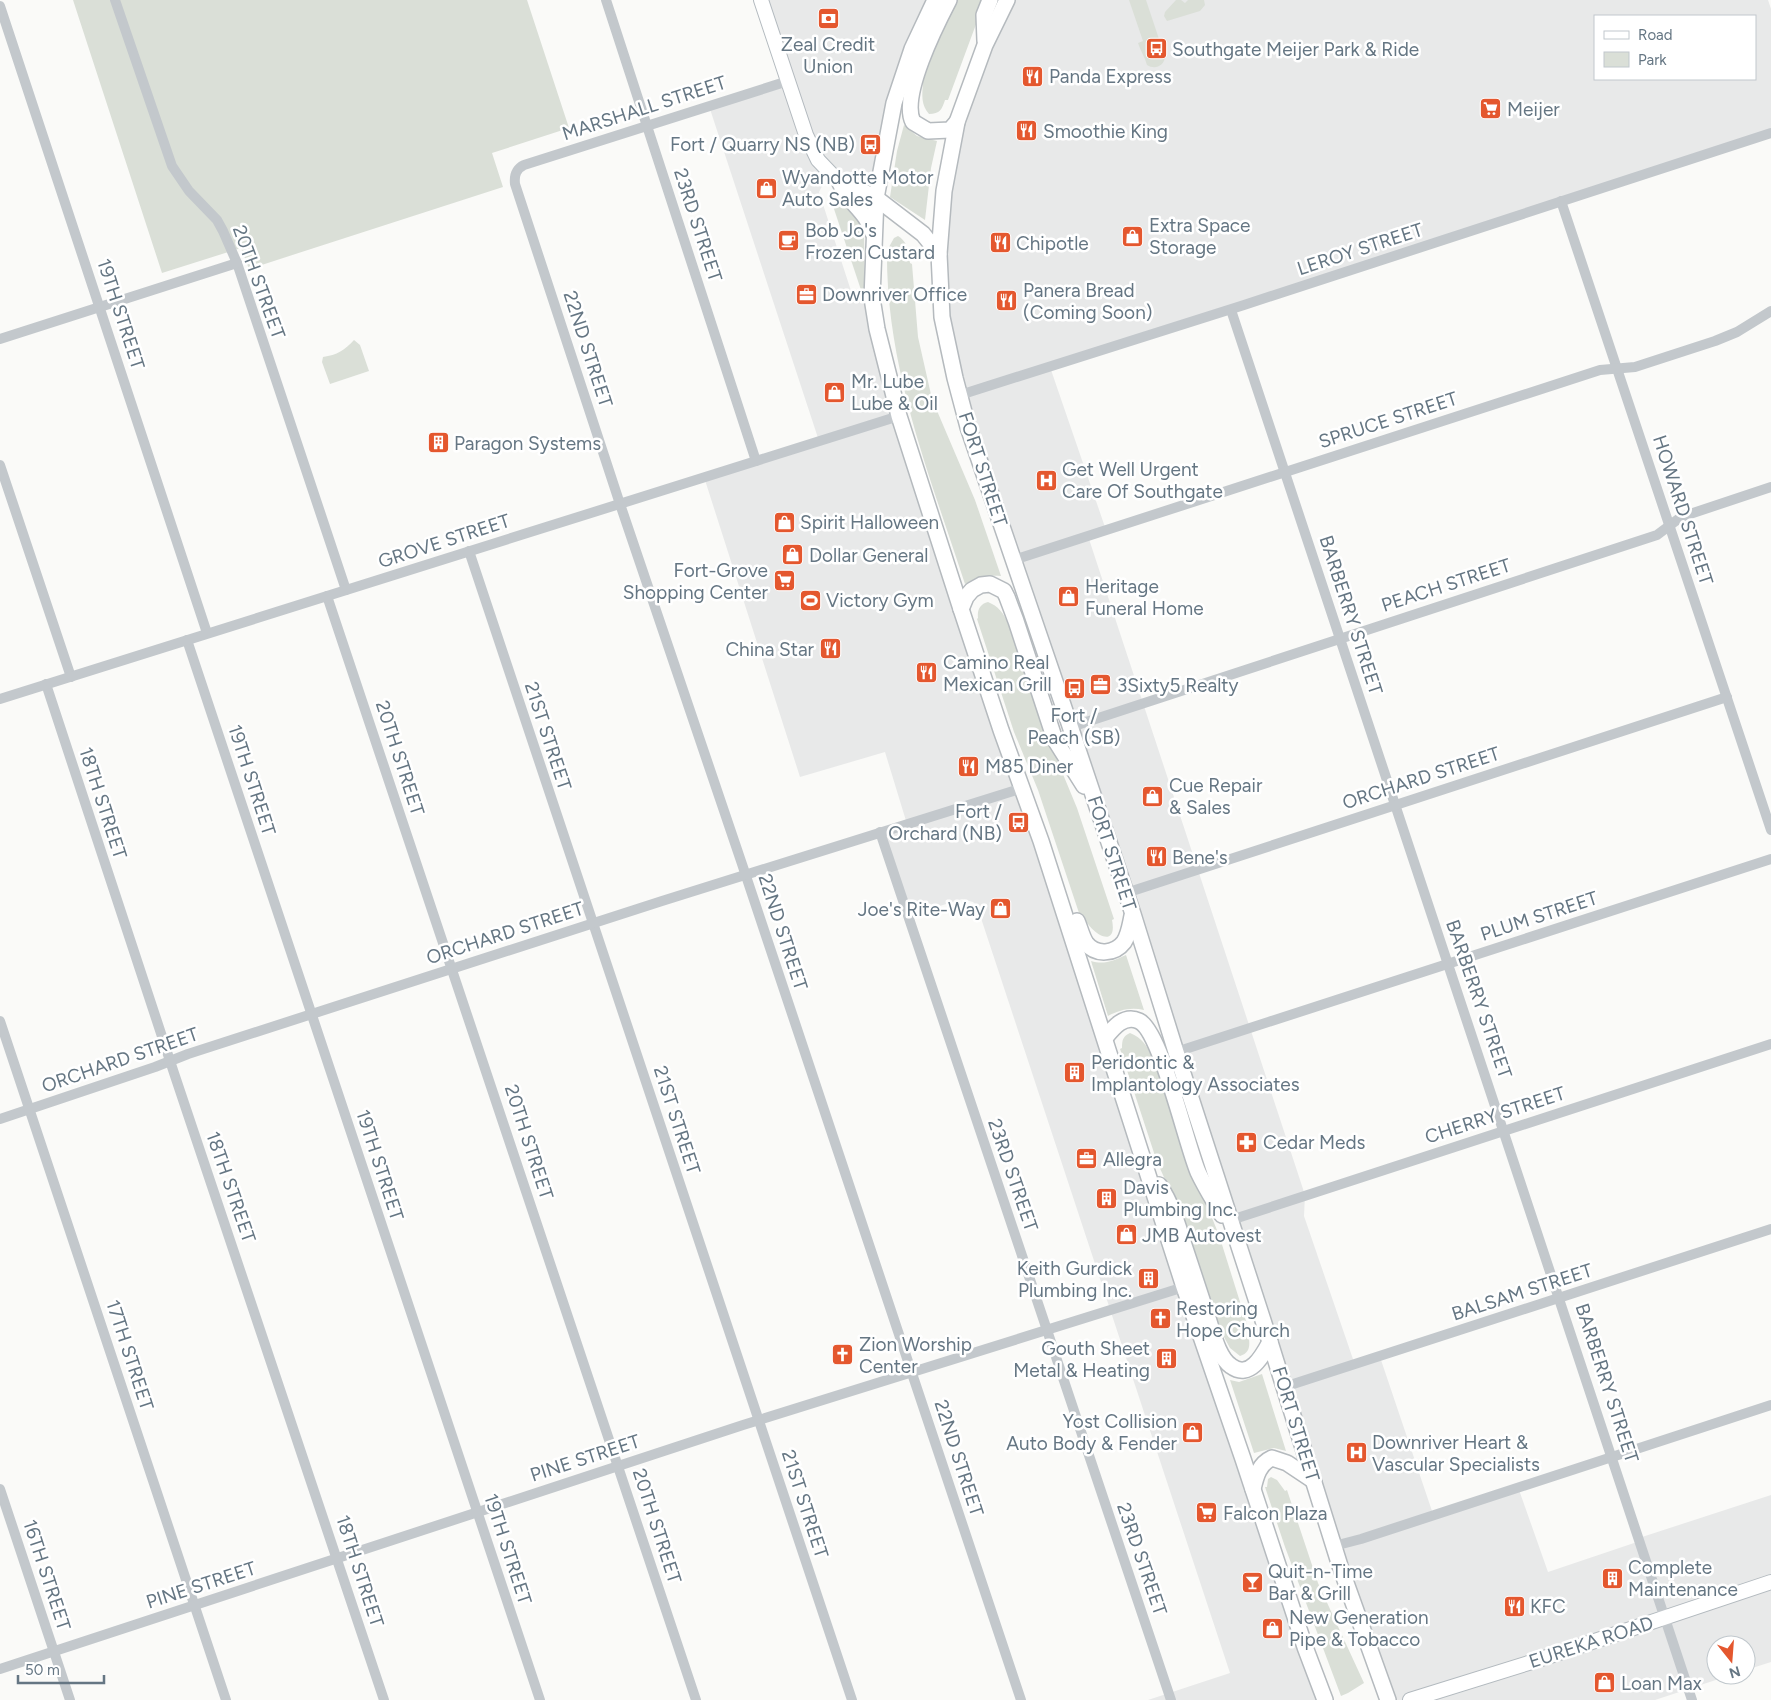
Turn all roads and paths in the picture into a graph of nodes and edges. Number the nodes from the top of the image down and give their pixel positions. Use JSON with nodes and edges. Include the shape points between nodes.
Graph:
{"nodes":[{"id":1,"x":116,"y":0,"type":"edge"},
{"id":2,"x":606,"y":0,"type":"edge"},
{"id":3,"x":761,"y":0,"type":"edge"},
{"id":4,"x":935,"y":0,"type":"edge"},
{"id":5,"x":949,"y":0,"type":"edge"},
{"id":6,"x":990,"y":0,"type":"edge"},
{"id":7,"x":1006,"y":0,"type":"edge"},
{"id":8,"x":0,"y":6,"type":"edge"},
{"id":9,"x":985,"y":45,"type":"junction"},
{"id":10,"x":788,"y":81,"type":"junction"},
{"id":11,"x":957,"y":122,"type":"junction"},
{"id":12,"x":647,"y":126,"type":"junction"},
{"id":13,"x":1771,"y":133,"type":"edge"},
{"id":14,"x":515,"y":174,"type":"joint"},
{"id":15,"x":840,"y":183,"type":"junction"},
{"id":16,"x":876,"y":198,"type":"junction"},
{"id":17,"x":1561,"y":201,"type":"junction"},
{"id":18,"x":874,"y":239,"type":"junction"},
{"id":19,"x":939,"y":254,"type":"junction"},
{"id":20,"x":236,"y":263,"type":"junction"},
{"id":21,"x":100,"y":306,"type":"junction"},
{"id":22,"x":1232,"y":310,"type":"junction"},
{"id":23,"x":1771,"y":311,"type":"edge"},
{"id":24,"x":0,"y":339,"type":"edge"},
{"id":25,"x":1618,"y":368,"type":"junction"},
{"id":26,"x":960,"y":395,"type":"junction"},
{"id":27,"x":899,"y":416,"type":"junction"},
{"id":28,"x":756,"y":461,"type":"junction"},
{"id":29,"x":0,"y":465,"type":"edge"},
{"id":30,"x":1286,"y":471,"type":"junction"},
{"id":31,"x":1771,"y":488,"type":"edge"},
{"id":32,"x":620,"y":504,"type":"junction"},
{"id":33,"x":1670,"y":526,"type":"junction"},
{"id":34,"x":469,"y":551,"type":"junction"},
{"id":35,"x":1014,"y":560,"type":"junction"},
{"id":36,"x":346,"y":590,"type":"junction"},
{"id":37,"x":327,"y":596,"type":"junction"},
{"id":38,"x":961,"y":609,"type":"junction"},
{"id":39,"x":207,"y":633,"type":"junction"},
{"id":40,"x":1341,"y":638,"type":"junction"},
{"id":41,"x":187,"y":640,"type":"junction"},
{"id":42,"x":71,"y":676,"type":"junction"},
{"id":43,"x":46,"y":684,"type":"junction"},
{"id":44,"x":1727,"y":697,"type":"junction"},
{"id":45,"x":0,"y":699,"type":"edge"},
{"id":46,"x":1071,"y":727,"type":"junction"},
{"id":47,"x":1004,"y":738,"type":"junction"},
{"id":48,"x":1023,"y":788,"type":"junction"},
{"id":49,"x":1395,"y":805,"type":"junction"},
{"id":50,"x":1097,"y":806,"type":"junction"},
{"id":51,"x":1771,"y":830,"type":"edge"},
{"id":52,"x":880,"y":832,"type":"junction"},
{"id":53,"x":1771,"y":859,"type":"edge"},
{"id":54,"x":745,"y":874,"type":"junction"},
{"id":55,"x":1126,"y":893,"type":"junction"},
{"id":56,"x":1133,"y":914,"type":"junction"},
{"id":57,"x":593,"y":923,"type":"junction"},
{"id":58,"x":1449,"y":964,"type":"junction"},
{"id":59,"x":452,"y":969,"type":"junction"},
{"id":60,"x":312,"y":1014,"type":"junction"},
{"id":61,"x":0,"y":1021,"type":"edge"},
{"id":62,"x":1105,"y":1038,"type":"junction"},
{"id":63,"x":1771,"y":1044,"type":"edge"},
{"id":64,"x":1176,"y":1052,"type":"junction"},
{"id":65,"x":170,"y":1061,"type":"junction"},
{"id":66,"x":29,"y":1110,"type":"junction"},
{"id":67,"x":0,"y":1119,"type":"edge"},
{"id":68,"x":1505,"y":1130,"type":"junction"},
{"id":69,"x":1146,"y":1168,"type":"junction"},
{"id":70,"x":1231,"y":1220,"type":"junction"},
{"id":71,"x":1771,"y":1229,"type":"edge"},
{"id":72,"x":1240,"y":1247,"type":"junction"},
{"id":73,"x":1184,"y":1287,"type":"junction"},
{"id":74,"x":1560,"y":1298,"type":"junction"},
{"id":75,"x":1046,"y":1329,"type":"junction"},
{"id":76,"x":1270,"y":1342,"type":"junction"},
{"id":77,"x":912,"y":1371,"type":"junction"},
{"id":78,"x":1284,"y":1387,"type":"junction"},
{"id":79,"x":1771,"y":1405,"type":"edge"},
{"id":80,"x":758,"y":1420,"type":"junction"},
{"id":81,"x":1612,"y":1456,"type":"junction"},
{"id":82,"x":618,"y":1465,"type":"junction"},
{"id":83,"x":1314,"y":1481,"type":"junction"},
{"id":84,"x":0,"y":1489,"type":"edge"},
{"id":85,"x":1252,"y":1490,"type":"junction"},
{"id":86,"x":477,"y":1511,"type":"junction"},
{"id":87,"x":1334,"y":1546,"type":"junction"},
{"id":88,"x":337,"y":1557,"type":"junction"},
{"id":89,"x":1771,"y":1582,"type":"edge"},
{"id":90,"x":195,"y":1606,"type":"junction"},
{"id":91,"x":1665,"y":1618,"type":"junction"},
{"id":92,"x":54,"y":1651,"type":"junction"},
{"id":93,"x":0,"y":1669,"type":"edge"},
{"id":94,"x":70,"y":1700,"type":"edge"},
{"id":95,"x":226,"y":1700,"type":"edge"},
{"id":96,"x":384,"y":1700,"type":"edge"},
{"id":97,"x":540,"y":1700,"type":"edge"},
{"id":98,"x":696,"y":1700,"type":"edge"},
{"id":99,"x":852,"y":1700,"type":"edge"},
{"id":100,"x":1021,"y":1700,"type":"edge"},
{"id":101,"x":1170,"y":1700,"type":"edge"},
{"id":102,"x":1325,"y":1700,"type":"edge"},
{"id":103,"x":1388,"y":1700,"type":"edge"},
{"id":104,"x":1410,"y":1700,"type":"edge"},
{"id":105,"x":1692,"y":1700,"type":"edge"}],
"edges":[{"from":1,"to":20,"type":"street","name":"20TH STREET","via":[[172,166],[189,191],[216,220]]},
{"from":2,"to":12,"type":"street","name":"23RD STREET"},
{"from":3,"to":10,"type":"main road"},
{"from":4,"to":16,"type":"main road","via":[[912,50],[894,103]]},
{"from":5,"to":11,"type":"main road","via":[[916,78],[909,109],[913,122],[928,131],[950,130]]},
{"from":6,"to":9,"type":"main road","via":[[984,15]]},
{"from":7,"to":9,"type":"main road","name":"FORT STREET"},
{"from":8,"to":21,"type":"street","name":"19TH STREET"},
{"from":9,"to":11,"type":"main road","name":"FORT STREET"},
{"from":10,"to":12,"type":"street","name":"MARSHALL STREET"},
{"from":10,"to":15,"type":"main road","via":[[818,160]]},
{"from":11,"to":19,"type":"main road","name":"FORT STREET","via":[[944,191]]},
{"from":12,"to":14,"type":"street","name":"MARSHALL STREET","via":[[524,165]]},
{"from":12,"to":28,"type":"street","name":"23RD STREET"},
{"from":13,"to":17,"type":"street","name":"LEROY STREET"},
{"from":14,"to":32,"type":"street","name":"22ND STREET","via":[[515,184]]},
{"from":15,"to":16,"type":"main road","via":[[854,186]]},
{"from":15,"to":18,"type":"main road","via":[[844,194],[865,215]]},
{"from":16,"to":18,"type":"main road"},
{"from":16,"to":19,"type":"main road","via":[[923,234]]},
{"from":17,"to":22,"type":"street","name":"LEROY STREET"},
{"from":17,"to":25,"type":"street","name":"HOWARD STREET"},
{"from":18,"to":27,"type":"main road","via":[[872,298]]},
{"from":19,"to":26,"type":"main road","name":"FORT STREET","via":[[942,317]]},
{"from":20,"to":21,"type":"street"},
{"from":20,"to":36,"type":"street","name":"20TH STREET"},
{"from":21,"to":24,"type":"street"},
{"from":21,"to":39,"type":"street","name":"19TH STREET"},
{"from":22,"to":26,"type":"street","name":"LEROY STREET"},
{"from":22,"to":30,"type":"street","name":"BARBERRY STREET"},
{"from":23,"to":25,"type":"street","name":"SPRUCE STREET","via":[[1738,332],[1714,341],[1635,366]]},
{"from":25,"to":30,"type":"street","name":"SPRUCE STREET","via":[[1600,370]]},
{"from":25,"to":33,"type":"street","name":"HOWARD STREET"},
{"from":26,"to":35,"type":"main road","name":"FORT STREET"},
{"from":27,"to":28,"type":"street","name":"GROVE STREET"},
{"from":27,"to":38,"type":"main road"},
{"from":28,"to":32,"type":"street","name":"GROVE STREET"},
{"from":29,"to":42,"type":"street"},
{"from":30,"to":35,"type":"street","name":"SPRUCE STREET"},
{"from":30,"to":40,"type":"street","name":"BARBERRY STREET"},
{"from":31,"to":33,"type":"street","name":"PEACH STREET","via":[[1684,516]]},
{"from":32,"to":34,"type":"street","name":"GROVE STREET"},
{"from":32,"to":54,"type":"street","name":"22ND STREET"},
{"from":33,"to":40,"type":"street","name":"PEACH STREET","via":[[1657,535]]},
{"from":33,"to":44,"type":"street","name":"HOWARD STREET"},
{"from":34,"to":36,"type":"street","name":"GROVE STREET"},
{"from":34,"to":57,"type":"street","name":"21ST STREET"},
{"from":35,"to":46,"type":"main road","name":"FORT STREET"},
{"from":36,"to":37,"type":"street","name":"GROVE STREET"},
{"from":37,"to":39,"type":"street","name":"GROVE STREET"},
{"from":37,"to":59,"type":"street","name":"20TH STREET"},
{"from":38,"to":47,"type":"main road"},
{"from":38,"to":50,"type":"main road","via":[[966,597],[976,587],[990,584],[1004,591],[1055,740]]},
{"from":39,"to":41,"type":"street","name":"GROVE STREET"},
{"from":40,"to":46,"type":"street","name":"PEACH STREET"},
{"from":40,"to":49,"type":"street","name":"BARBERRY STREET"},
{"from":41,"to":42,"type":"street","name":"GROVE STREET"},
{"from":41,"to":60,"type":"street","name":"19TH STREET"},
{"from":42,"to":43,"type":"street","name":"GROVE STREET"},
{"from":43,"to":45,"type":"street","name":"GROVE STREET"},
{"from":43,"to":65,"type":"street","name":"18TH STREET"},
{"from":44,"to":49,"type":"street","name":"ORCHARD STREET"},
{"from":44,"to":51,"type":"street","name":"HOWARD STREET"},
{"from":46,"to":50,"type":"main road","name":"FORT STREET"},
{"from":47,"to":48,"type":"main road"},
{"from":47,"to":56,"type":"main road","via":[[1015,750],[1028,777],[1086,943],[1100,952],[1115,949],[1129,932]]},
{"from":48,"to":52,"type":"street","name":"ORCHARD STREET"},
{"from":48,"to":62,"type":"main road"},
{"from":49,"to":55,"type":"street","name":"ORCHARD STREET"},
{"from":49,"to":58,"type":"street","name":"BARBERRY STREET"},
{"from":50,"to":55,"type":"main road","name":"FORT STREET"},
{"from":52,"to":54,"type":"street","name":"ORCHARD STREET"},
{"from":52,"to":75,"type":"street","name":"23RD STREET"},
{"from":53,"to":58,"type":"street","name":"PLUM STREET"},
{"from":54,"to":57,"type":"street","name":"ORCHARD STREET"},
{"from":54,"to":77,"type":"street","name":"22ND STREET"},
{"from":55,"to":56,"type":"main road","name":"FORT STREET"},
{"from":56,"to":64,"type":"main road","name":"FORT STREET"},
{"from":57,"to":59,"type":"street","name":"ORCHARD STREET"},
{"from":57,"to":80,"type":"street","name":"21ST STREET"},
{"from":58,"to":64,"type":"street","name":"PLUM STREET"},
{"from":58,"to":68,"type":"street","name":"BARBERRY STREET"},
{"from":59,"to":60,"type":"street","name":"ORCHARD STREET"},
{"from":59,"to":82,"type":"street","name":"20TH STREET"},
{"from":60,"to":65,"type":"street","name":"ORCHARD STREET"},
{"from":60,"to":86,"type":"street","name":"19TH STREET"},
{"from":61,"to":66,"type":"street","name":"17TH STREET"},
{"from":62,"to":69,"type":"main road"},
{"from":62,"to":72,"type":"main road","via":[[1117,1024],[1128,1018],[1138,1020],[1150,1032],[1198,1172]]},
{"from":63,"to":68,"type":"street","name":"CHERRY STREET"},
{"from":64,"to":70,"type":"main road","name":"FORT STREET"},
{"from":65,"to":66,"type":"street","name":"ORCHARD STREET"},
{"from":65,"to":88,"type":"street","name":"18TH STREET"},
{"from":66,"to":67,"type":"street","name":"ORCHARD STREET"},
{"from":66,"to":90,"type":"street","name":"17TH STREET"},
{"from":68,"to":70,"type":"street","name":"CHERRY STREET"},
{"from":68,"to":74,"type":"street","name":"BARBERRY STREET"},
{"from":69,"to":73,"type":"main road"},
{"from":69,"to":76,"type":"main road","via":[[1162,1189],[1175,1218],[1223,1358],[1236,1370],[1244,1370],[1256,1364]]},
{"from":70,"to":72,"type":"main road","name":"FORT STREET"},
{"from":71,"to":74,"type":"street","name":"BALSAM STREET"},
{"from":72,"to":76,"type":"main road","name":"FORT STREET"},
{"from":73,"to":75,"type":"street","name":"PINE STREET"},
{"from":73,"to":85,"type":"main road"},
{"from":74,"to":78,"type":"street","name":"BALSAM STREET"},
{"from":74,"to":81,"type":"street","name":"BARBERRY STREET"},
{"from":75,"to":77,"type":"street","name":"PINE STREET"},
{"from":75,"to":101,"type":"street","name":"23RD STREET"},
{"from":76,"to":78,"type":"main road","name":"FORT STREET"},
{"from":77,"to":80,"type":"street","name":"PINE STREET"},
{"from":77,"to":100,"type":"street","name":"22ND STREET"},
{"from":78,"to":83,"type":"main road","name":"FORT STREET"},
{"from":79,"to":81,"type":"street"},
{"from":80,"to":82,"type":"street","name":"PINE STREET"},
{"from":80,"to":99,"type":"street","name":"21ST STREET"},
{"from":81,"to":87,"type":"street"},
{"from":81,"to":91,"type":"street","name":"BARBERRY STREET"},
{"from":82,"to":86,"type":"street","name":"PINE STREET"},
{"from":82,"to":98,"type":"street","name":"20TH STREET"},
{"from":83,"to":85,"type":"main road","via":[[1287,1463],[1272,1458],[1260,1468]]},
{"from":83,"to":87,"type":"main road","name":"FORT STREET"},
{"from":84,"to":92,"type":"street","name":"16TH STREET"},
{"from":85,"to":102,"type":"main road"},
{"from":86,"to":88,"type":"street","name":"PINE STREET"},
{"from":86,"to":97,"type":"street","name":"19TH STREET"},
{"from":87,"to":103,"type":"main road","name":"FORT STREET"},
{"from":88,"to":90,"type":"street","name":"PINE STREET"},
{"from":88,"to":96,"type":"street","name":"18TH STREET"},
{"from":89,"to":91,"type":"main road","name":"EUREKA ROAD"},
{"from":90,"to":92,"type":"street","name":"PINE STREET"},
{"from":90,"to":95,"type":"street","name":"17TH STREET"},
{"from":91,"to":104,"type":"main road","name":"EUREKA ROAD"},
{"from":91,"to":105,"type":"street","name":"BARBERRY STREET"},
{"from":92,"to":93,"type":"street","name":"PINE STREET"},
{"from":92,"to":94,"type":"street","name":"16TH STREET"}]}
